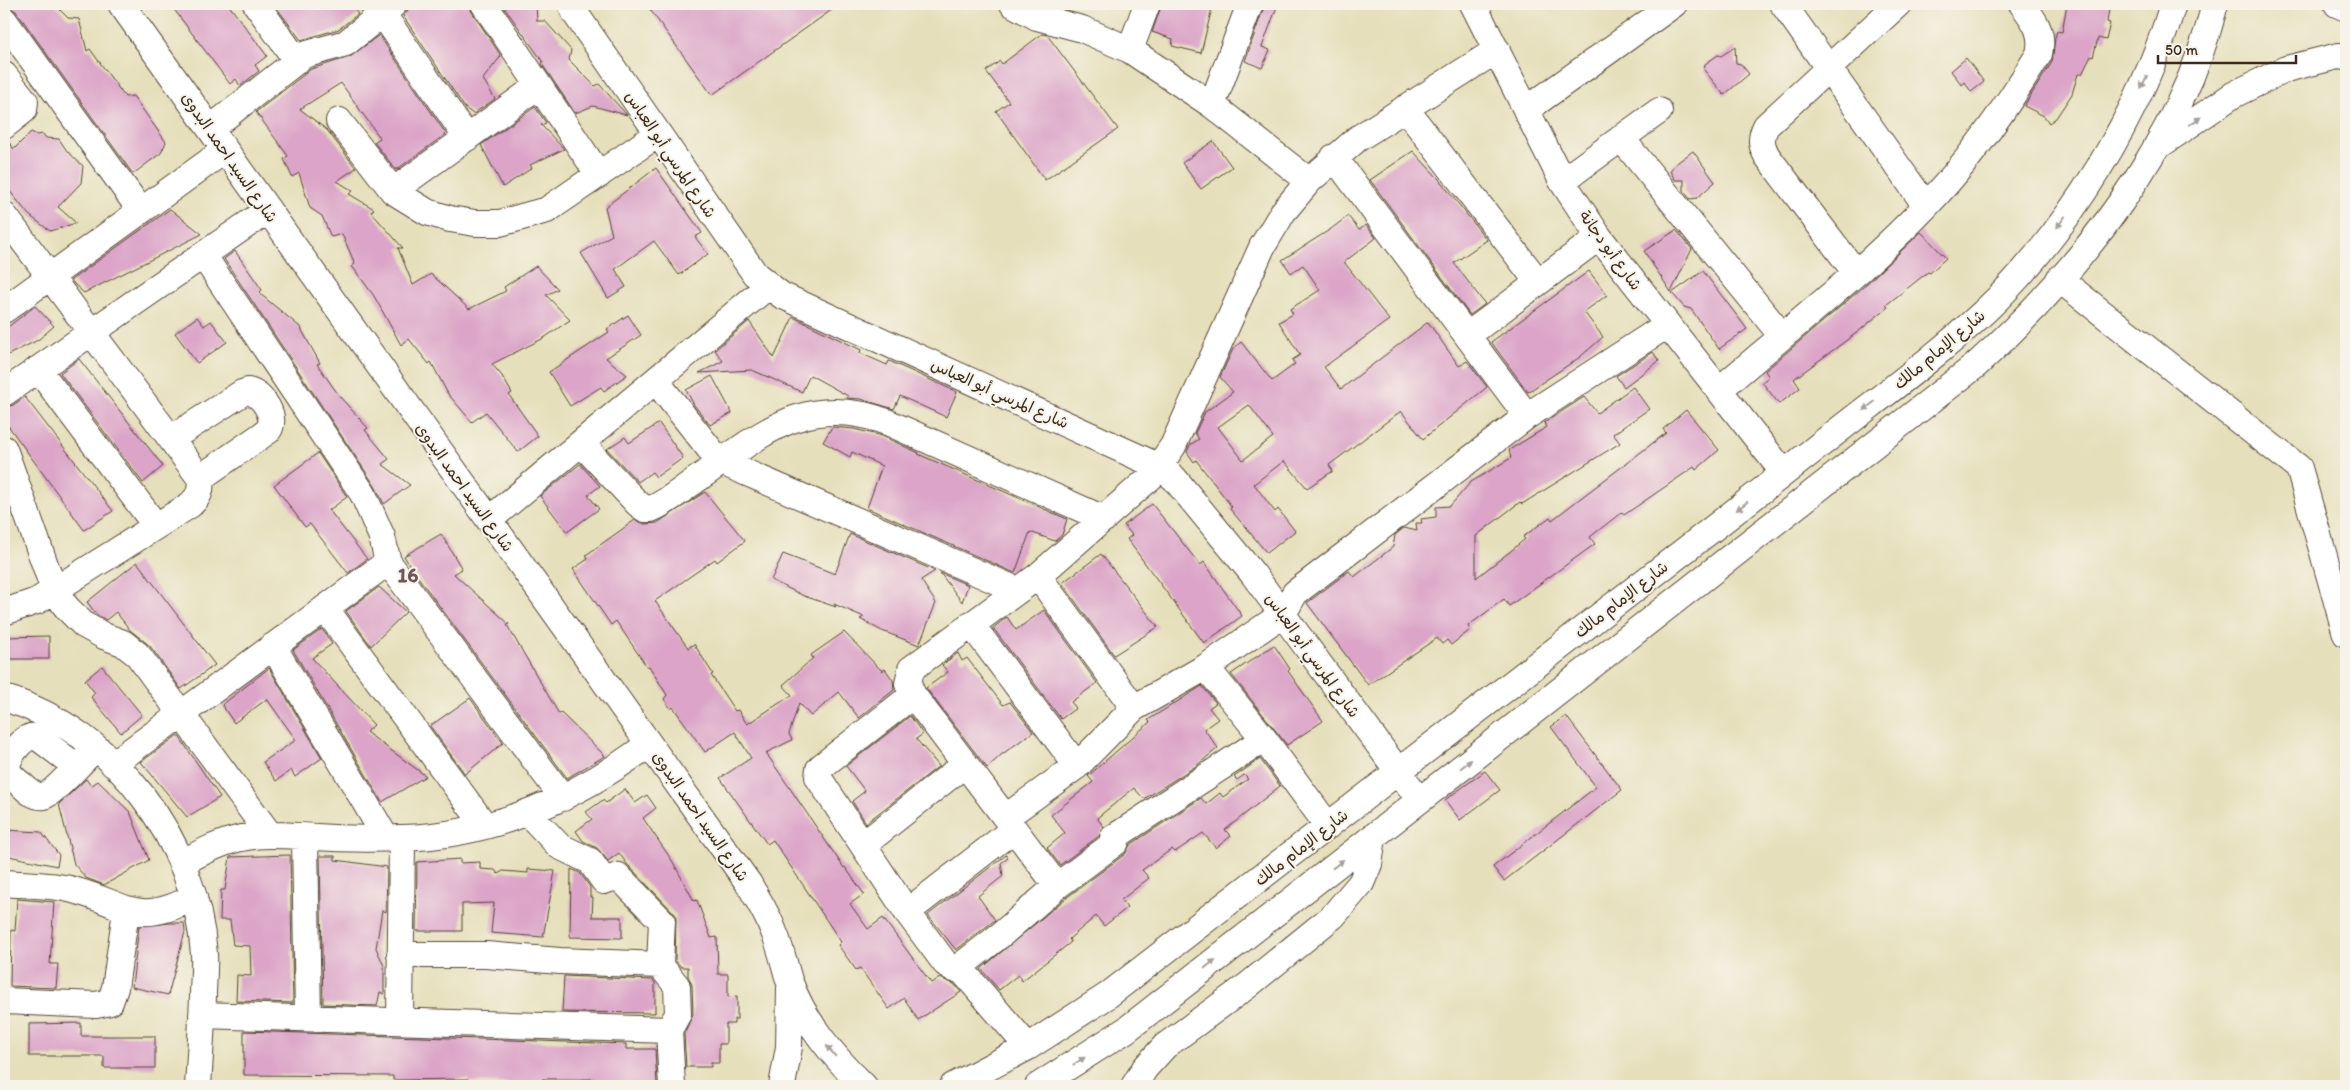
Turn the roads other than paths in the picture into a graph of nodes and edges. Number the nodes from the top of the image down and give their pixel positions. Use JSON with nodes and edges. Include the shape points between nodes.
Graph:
{"nodes":[{"id":1,"x":121,"y":4,"type":"edge"},
{"id":2,"x":256,"y":4,"type":"edge"},
{"id":3,"x":484,"y":4,"type":"edge"},
{"id":4,"x":571,"y":4,"type":"edge"},
{"id":5,"x":1013,"y":4,"type":"edge"},
{"id":6,"x":1147,"y":4,"type":"edge"},
{"id":7,"x":1250,"y":4,"type":"edge"},
{"id":8,"x":1674,"y":4,"type":"edge"},
{"id":9,"x":1783,"y":4,"type":"edge"},
{"id":10,"x":1898,"y":4,"type":"edge"},
{"id":11,"x":2022,"y":4,"type":"edge"},
{"id":12,"x":2173,"y":4,"type":"edge"},
{"id":13,"x":2215,"y":4,"type":"edge"},
{"id":14,"x":1477,"y":5,"type":"edge"},
{"id":15,"x":384,"y":7,"type":"edge"},
{"id":16,"x":4,"y":20,"type":"edge"},
{"id":17,"x":1130,"y":50,"type":"junction"},
{"id":18,"x":1496,"y":50,"type":"junction"},
{"id":19,"x":2346,"y":57,"type":"edge"},
{"id":20,"x":296,"y":61,"type":"junction"},
{"id":21,"x":1829,"y":69,"type":"junction"},
{"id":22,"x":4,"y":75,"type":"edge"},
{"id":23,"x":538,"y":86,"type":"junction"},
{"id":24,"x":1212,"y":105,"type":"junction"},
{"id":25,"x":1405,"y":108,"type":"junction"},
{"id":26,"x":1526,"y":110,"type":"junction"},
{"id":27,"x":1659,"y":111,"type":"dead end"},
{"id":28,"x":339,"y":121,"type":"dead end"},
{"id":29,"x":4,"y":126,"type":"edge"},
{"id":30,"x":658,"y":134,"type":"junction"},
{"id":31,"x":467,"y":138,"type":"junction"},
{"id":32,"x":1622,"y":138,"type":"junction"},
{"id":33,"x":218,"y":139,"type":"junction"},
{"id":34,"x":2154,"y":149,"type":"junction"},
{"id":35,"x":1334,"y":157,"type":"junction"},
{"id":36,"x":599,"y":175,"type":"junction"},
{"id":37,"x":1309,"y":181,"type":"junction"},
{"id":38,"x":1562,"y":181,"type":"junction"},
{"id":39,"x":393,"y":191,"type":"junction"},
{"id":40,"x":1926,"y":206,"type":"junction"},
{"id":41,"x":268,"y":210,"type":"junction"},
{"id":42,"x":141,"y":211,"type":"junction"},
{"id":43,"x":4,"y":214,"type":"edge"},
{"id":44,"x":1599,"y":237,"type":"junction"},
{"id":45,"x":203,"y":255,"type":"junction"},
{"id":46,"x":1856,"y":273,"type":"junction"},
{"id":47,"x":51,"y":276,"type":"junction"},
{"id":48,"x":2059,"y":279,"type":"junction"},
{"id":49,"x":1538,"y":282,"type":"junction"},
{"id":50,"x":768,"y":286,"type":"junction"},
{"id":51,"x":4,"y":310,"type":"edge"},
{"id":52,"x":1667,"y":325,"type":"junction"},
{"id":53,"x":92,"y":332,"type":"junction"},
{"id":54,"x":1468,"y":334,"type":"junction"},
{"id":55,"x":1782,"y":336,"type":"junction"},
{"id":56,"x":38,"y":370,"type":"junction"},
{"id":57,"x":656,"y":381,"type":"junction"},
{"id":58,"x":1719,"y":390,"type":"junction"},
{"id":59,"x":4,"y":393,"type":"edge"},
{"id":60,"x":1527,"y":416,"type":"junction"},
{"id":61,"x":172,"y":438,"type":"junction"},
{"id":62,"x":581,"y":444,"type":"junction"},
{"id":63,"x":4,"y":449,"type":"edge"},
{"id":64,"x":723,"y":461,"type":"junction"},
{"id":65,"x":1160,"y":467,"type":"junction"},
{"id":66,"x":1784,"y":473,"type":"junction"},
{"id":67,"x":200,"y":478,"type":"junction"},
{"id":68,"x":1104,"y":519,"type":"junction"},
{"id":69,"x":489,"y":520,"type":"junction"},
{"id":70,"x":156,"y":526,"type":"junction"},
{"id":71,"x":388,"y":562,"type":"junction"},
{"id":72,"x":1027,"y":582,"type":"junction"},
{"id":73,"x":54,"y":590,"type":"junction"},
{"id":74,"x":325,"y":608,"type":"junction"},
{"id":75,"x":4,"y":612,"type":"edge"},
{"id":76,"x":1283,"y":614,"type":"junction"},
{"id":77,"x":971,"y":624,"type":"junction"},
{"id":78,"x":2346,"y":634,"type":"edge"},
{"id":79,"x":273,"y":646,"type":"junction"},
{"id":80,"x":1206,"y":667,"type":"junction"},
{"id":81,"x":913,"y":695,"type":"junction"},
{"id":82,"x":4,"y":698,"type":"edge"},
{"id":83,"x":1134,"y":708,"type":"junction"},
{"id":84,"x":181,"y":714,"type":"junction"},
{"id":85,"x":1264,"y":739,"type":"junction"},
{"id":86,"x":649,"y":744,"type":"junction"},
{"id":87,"x":104,"y":756,"type":"junction"},
{"id":88,"x":966,"y":764,"type":"junction"},
{"id":89,"x":1078,"y":766,"type":"junction"},
{"id":90,"x":76,"y":767,"type":"dead end"},
{"id":91,"x":1399,"y":772,"type":"junction"},
{"id":92,"x":563,"y":798,"type":"junction"},
{"id":93,"x":1420,"y":801,"type":"junction"},
{"id":94,"x":528,"y":814,"type":"junction"},
{"id":95,"x":1010,"y":823,"type":"junction"},
{"id":96,"x":485,"y":826,"type":"junction"},
{"id":97,"x":1328,"y":826,"type":"junction"},
{"id":98,"x":269,"y":834,"type":"junction"},
{"id":99,"x":305,"y":837,"type":"junction"},
{"id":100,"x":1373,"y":837,"type":"junction"},
{"id":101,"x":394,"y":838,"type":"junction"},
{"id":102,"x":863,"y":845,"type":"junction"},
{"id":103,"x":182,"y":863,"type":"junction"},
{"id":104,"x":4,"y":883,"type":"edge"},
{"id":105,"x":1057,"y":886,"type":"junction"},
{"id":106,"x":194,"y":896,"type":"junction"},
{"id":107,"x":126,"y":910,"type":"junction"},
{"id":108,"x":907,"y":912,"type":"junction"},
{"id":109,"x":400,"y":955,"type":"junction"},
{"id":110,"x":660,"y":965,"type":"junction"},
{"id":111,"x":959,"y":967,"type":"junction"},
{"id":112,"x":789,"y":980,"type":"junction"},
{"id":113,"x":4,"y":1001,"type":"edge"},
{"id":114,"x":202,"y":1015,"type":"junction"},
{"id":115,"x":308,"y":1018,"type":"junction"},
{"id":116,"x":400,"y":1021,"type":"junction"},
{"id":117,"x":669,"y":1030,"type":"junction"},
{"id":118,"x":1028,"y":1048,"type":"junction"},
{"id":119,"x":198,"y":1086,"type":"edge"},
{"id":120,"x":672,"y":1086,"type":"edge"},
{"id":121,"x":782,"y":1086,"type":"edge"},
{"id":122,"x":864,"y":1086,"type":"edge"},
{"id":123,"x":953,"y":1086,"type":"edge"},
{"id":124,"x":1038,"y":1086,"type":"edge"},
{"id":125,"x":1134,"y":1086,"type":"edge"}],
"edges":[{"from":1,"to":33,"type":"street","name":"شارع السيد احمد البدوى"},
{"from":2,"to":20,"type":"street"},
{"from":3,"to":23,"type":"street"},
{"from":4,"to":30,"type":"street","name":"شارع المرسي أبو العباس"},
{"from":5,"to":17,"type":"street","via":[[1037,17],[1082,29]]},
{"from":6,"to":17,"type":"street"},
{"from":7,"to":24,"type":"street"},
{"from":8,"to":26,"type":"street"},
{"from":9,"to":21,"type":"street"},
{"from":10,"to":21,"type":"street"},
{"from":11,"to":40,"type":"street","via":[[2040,31],[2042,43],[2039,54],[1987,134]]},
{"from":12,"to":66,"type":"street","name":"شارع الإمام مالك","one_way":true,"via":[[2148,74],[2120,131],[2089,184],[2020,274],[1954,339]]},
{"from":13,"to":34,"type":"street","name":"شارع الإمام مالك","via":[[2186,87]]},
{"from":14,"to":18,"type":"street","name":"شارع أبو دجانة"},
{"from":15,"to":20,"type":"street","via":[[346,43],[313,51]]},
{"from":15,"to":31,"type":"street"},
{"from":16,"to":42,"type":"street"},
{"from":17,"to":24,"type":"street"},
{"from":18,"to":25,"type":"street"},
{"from":18,"to":26,"type":"street","name":"شارع أبو دجانة"},
{"from":34,"to":19,"type":"street","one_way":true,"via":[[2233,95],[2286,69],[2338,56]]},
{"from":20,"to":33,"type":"street"},
{"from":21,"to":40,"type":"street"},
{"from":21,"to":46,"type":"street","via":[[1766,126],[1761,135],[1762,146]]},
{"from":22,"to":29,"type":"street","via":[[25,101],[24,110]]},
{"from":23,"to":31,"type":"street"},
{"from":23,"to":36,"type":"street"},
{"from":24,"to":37,"type":"street"},
{"from":25,"to":35,"type":"street"},
{"from":25,"to":49,"type":"street"},
{"from":26,"to":38,"type":"street","name":"شارع أبو دجانة"},
{"from":27,"to":32,"type":"street"},
{"from":28,"to":39,"type":"street"},
{"from":30,"to":36,"type":"street"},
{"from":30,"to":50,"type":"street","name":"شارع المرسي أبو العباس","via":[[744,259]]},
{"from":31,"to":39,"type":"street"},
{"from":32,"to":38,"type":"street"},
{"from":32,"to":55,"type":"street"},
{"from":33,"to":41,"type":"street","name":"شارع السيد احمد البدوى"},
{"from":33,"to":42,"type":"street"},
{"from":34,"to":48,"type":"street","name":"شارع الإمام مالك","via":[[2092,243]]},
{"from":35,"to":37,"type":"street"},
{"from":35,"to":54,"type":"street"},
{"from":36,"to":39,"type":"street","via":[[547,210],[500,223],[450,220],[427,212]]},
{"from":37,"to":65,"type":"street","via":[[1283,212],[1262,247],[1173,446]]},
{"from":38,"to":44,"type":"street","name":"شارع أبو دجانة"},
{"from":40,"to":46,"type":"street"},
{"from":41,"to":45,"type":"street"},
{"from":41,"to":69,"type":"street","name":"شارع السيد احمد البدوى"},
{"from":42,"to":47,"type":"street"},
{"from":43,"to":47,"type":"street"},
{"from":44,"to":49,"type":"street"},
{"from":44,"to":52,"type":"street","name":"شارع أبو دجانة"},
{"from":45,"to":53,"type":"street"},
{"from":45,"to":71,"type":"street","via":[[363,494],[382,538]]},
{"from":46,"to":55,"type":"street"},
{"from":47,"to":51,"type":"street"},
{"from":47,"to":53,"type":"street"},
{"from":48,"to":78,"type":"street","via":[[2299,468]]},
{"from":93,"to":48,"type":"street","name":"شارع الإمام مالك","one_way":true,"via":[[1975,366],[2017,328]]},
{"from":49,"to":54,"type":"street"},
{"from":50,"to":57,"type":"street"},
{"from":50,"to":65,"type":"street","name":"شارع المرسي أبو العباس","via":[[781,295]]},
{"from":52,"to":58,"type":"street","name":"شارع أبو دجانة"},
{"from":52,"to":60,"type":"street"},
{"from":53,"to":56,"type":"street"},
{"from":53,"to":61,"type":"street"},
{"from":54,"to":60,"type":"street"},
{"from":55,"to":58,"type":"street"},
{"from":56,"to":59,"type":"street"},
{"from":56,"to":70,"type":"street"},
{"from":57,"to":62,"type":"street"},
{"from":57,"to":64,"type":"street","via":[[712,452]]},
{"from":58,"to":66,"type":"street","name":"شارع أبو دجانة"},
{"from":60,"to":76,"type":"street","via":[[1295,592]]},
{"from":61,"to":67,"type":"street"},
{"from":61,"to":67,"type":"street","via":[[242,393],[248,391],[258,396],[273,418],[272,426]]},
{"from":62,"to":64,"type":"street","via":[[645,509],[656,507]]},
{"from":62,"to":69,"type":"street"},
{"from":63,"to":73,"type":"street"},
{"from":64,"to":68,"type":"street","via":[[778,424],[796,417],[833,411],[851,412],[887,422]]},
{"from":64,"to":72,"type":"street"},
{"from":65,"to":68,"type":"street"},
{"from":65,"to":76,"type":"street","name":"شارع المرسي أبو العباس","via":[[1174,478],[1220,532]]},
{"from":66,"to":91,"type":"street","name":"شارع الإمام مالك","one_way":true},
{"from":67,"to":70,"type":"street","via":[[202,488],[198,498]]},
{"from":68,"to":72,"type":"street"},
{"from":69,"to":86,"type":"street","name":"شارع السيد احمد البدوى"},
{"from":70,"to":73,"type":"street"},
{"from":71,"to":74,"type":"street"},
{"from":71,"to":92,"type":"street"},
{"from":72,"to":77,"type":"street"},
{"from":72,"to":83,"type":"street"},
{"from":73,"to":75,"type":"street","via":[[37,601]]},
{"from":73,"to":84,"type":"street","via":[[84,624],[123,643],[138,655]]},
{"from":74,"to":79,"type":"street"},
{"from":74,"to":96,"type":"street"},
{"from":76,"to":80,"type":"street"},
{"from":76,"to":91,"type":"street","name":"شارع المرسي أبو العباس"},
{"from":77,"to":81,"type":"street","via":[[911,669],[908,684]]},
{"from":77,"to":89,"type":"street"},
{"from":79,"to":84,"type":"street"},
{"from":79,"to":101,"type":"street"},
{"from":80,"to":83,"type":"street"},
{"from":80,"to":85,"type":"street"},
{"from":81,"to":88,"type":"street"},
{"from":81,"to":102,"type":"street","via":[[819,769],[818,777]]},
{"from":82,"to":87,"type":"street","via":[[68,728]]},
{"from":83,"to":89,"type":"street"},
{"from":84,"to":87,"type":"street"},
{"from":84,"to":98,"type":"street"},
{"from":85,"to":97,"type":"street"},
{"from":85,"to":105,"type":"street","via":[[1113,838],[1116,842]]},
{"from":86,"to":92,"type":"street","via":[[592,784]]},
{"from":86,"to":112,"type":"street","name":"شارع السيد احمد البدوى","via":[[749,884],[774,931]]},
{"from":87,"to":90,"type":"street"},
{"from":87,"to":103,"type":"street","via":[[153,810]]},
{"from":88,"to":95,"type":"street"},
{"from":88,"to":102,"type":"street"},
{"from":89,"to":95,"type":"street"},
{"from":91,"to":93,"type":"street","name":"شارع المرسي أبو العباس"},
{"from":91,"to":97,"type":"street","name":"شارع الإمام مالك"},
{"from":92,"to":94,"type":"street"},
{"from":93,"to":100,"type":"street","name":"شارع الإمام مالك"},
{"from":94,"to":96,"type":"street"},
{"from":94,"to":110,"type":"street","via":[[559,846],[590,861],[604,881],[618,876],[662,921]]},
{"from":95,"to":105,"type":"street"},
{"from":95,"to":108,"type":"street"},
{"from":96,"to":101,"type":"street"},
{"from":97,"to":118,"type":"street","name":"شارع الإمام مالك","via":[[1107,996]]},
{"from":98,"to":99,"type":"street"},
{"from":98,"to":103,"type":"street","via":[[239,838]]},
{"from":99,"to":101,"type":"street"},
{"from":99,"to":115,"type":"street"},
{"from":124,"to":100,"type":"street","name":"شارع الإمام مالك","one_way":true,"via":[[1126,1030]]},
{"from":100,"to":125,"type":"street","via":[[1369,864],[1361,884],[1333,916],[1247,986],[1165,1046]]},
{"from":101,"to":109,"type":"street"},
{"from":102,"to":108,"type":"street"},
{"from":103,"to":106,"type":"street"},
{"from":104,"to":107,"type":"street","via":[[71,889]]},
{"from":105,"to":111,"type":"street"},
{"from":106,"to":107,"type":"street","via":[[173,908],[150,912]]},
{"from":106,"to":114,"type":"street","via":[[204,955]]},
{"from":107,"to":113,"type":"street","via":[[115,988],[110,1002],[96,1005]]},
{"from":108,"to":111,"type":"street","via":[[945,963],[954,969]]},
{"from":109,"to":110,"type":"street","via":[[486,955]]},
{"from":109,"to":116,"type":"street"},
{"from":110,"to":117,"type":"street","via":[[677,986],[678,1014]]},
{"from":111,"to":118,"type":"street"},
{"from":112,"to":121,"type":"street","name":"شارع السيد احمد البدوى","via":[[788,1047]]},
{"from":122,"to":112,"type":"street","name":"شارع السيد احمد البدوى","one_way":true,"via":[[822,1040]]},
{"from":114,"to":115,"type":"street"},
{"from":114,"to":119,"type":"street"},
{"from":115,"to":116,"type":"street"},
{"from":116,"to":117,"type":"street"},
{"from":117,"to":120,"type":"street"},
{"from":118,"to":123,"type":"street","name":"شارع الإمام مالك"}]}
